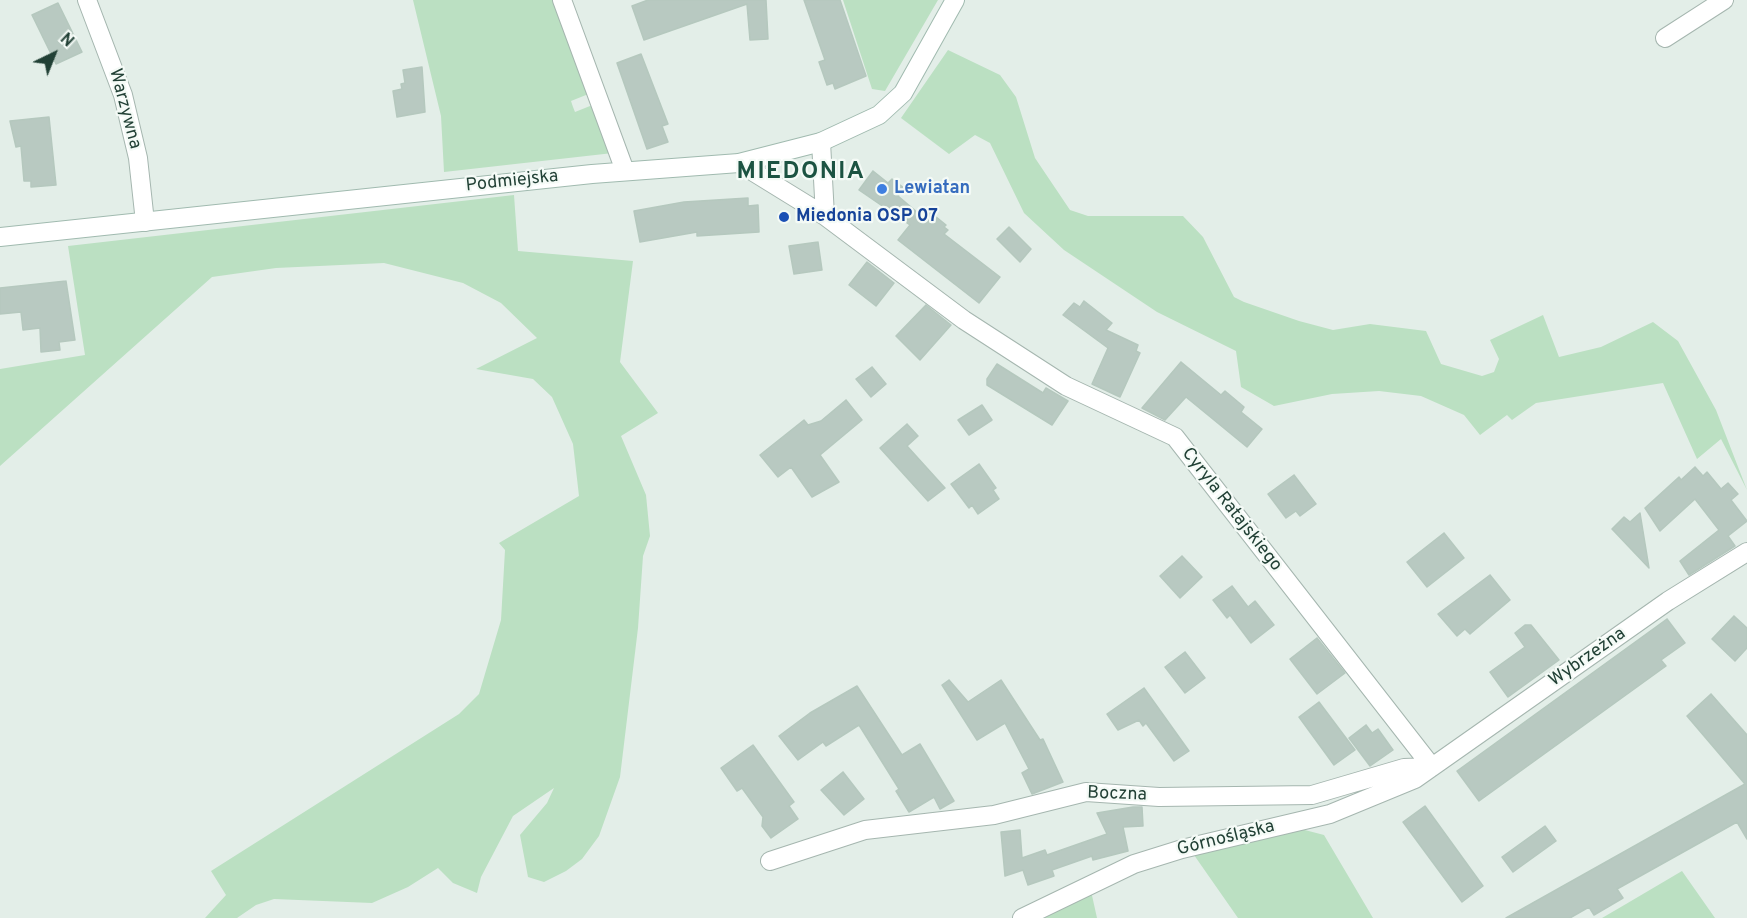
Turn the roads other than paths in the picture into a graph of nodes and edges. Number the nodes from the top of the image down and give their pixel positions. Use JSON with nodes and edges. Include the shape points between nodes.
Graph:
{"nodes":[{"id":1,"x":87,"y":0,"type":"edge"},
{"id":2,"x":562,"y":0,"type":"edge"},
{"id":3,"x":955,"y":0,"type":"edge"},
{"id":4,"x":1724,"y":0,"type":"edge"},
{"id":5,"x":1665,"y":38,"type":"dead end"},
{"id":6,"x":821,"y":142,"type":"junction"},
{"id":7,"x":740,"y":163,"type":"junction"},
{"id":8,"x":625,"y":171,"type":"junction"},
{"id":9,"x":825,"y":216,"type":"junction"},
{"id":10,"x":145,"y":222,"type":"junction"},
{"id":11,"x":0,"y":237,"type":"edge"},
{"id":12,"x":1747,"y":552,"type":"edge"},
{"id":13,"x":1432,"y":767,"type":"junction"},
{"id":14,"x":770,"y":861,"type":"dead end"},
{"id":15,"x":1022,"y":918,"type":"edge"}],
"edges":[{"from":1,"to":10,"type":"street","name":"Warzywna","via":[[123,94],[138,158]]},
{"from":2,"to":8,"type":"street"},
{"from":3,"to":6,"type":"street","name":"Podmiejska","via":[[903,93],[879,116]]},
{"from":4,"to":5,"type":"street"},
{"from":6,"to":7,"type":"street","name":"Podmiejska"},
{"from":6,"to":9,"type":"street"},
{"from":7,"to":8,"type":"street","name":"Podmiejska"},
{"from":7,"to":9,"type":"street","name":"Cyryla Ratajskiego"},
{"from":8,"to":10,"type":"street","name":"Podmiejska"},
{"from":9,"to":13,"type":"street","name":"Cyryla Ratajskiego","via":[[964,320],[1066,386],[1174,437]]},
{"from":10,"to":11,"type":"street","name":"Podmiejska"},
{"from":12,"to":13,"type":"street","name":"Wybrzeżna","via":[[1668,601]]},
{"from":13,"to":14,"type":"street","name":"Boczna","via":[[1404,768],[1312,795],[1159,797],[1086,792],[994,815],[866,830]]},
{"from":13,"to":15,"type":"street","name":"Górnośląska","via":[[1415,779],[1330,814],[1134,864]]}]}
